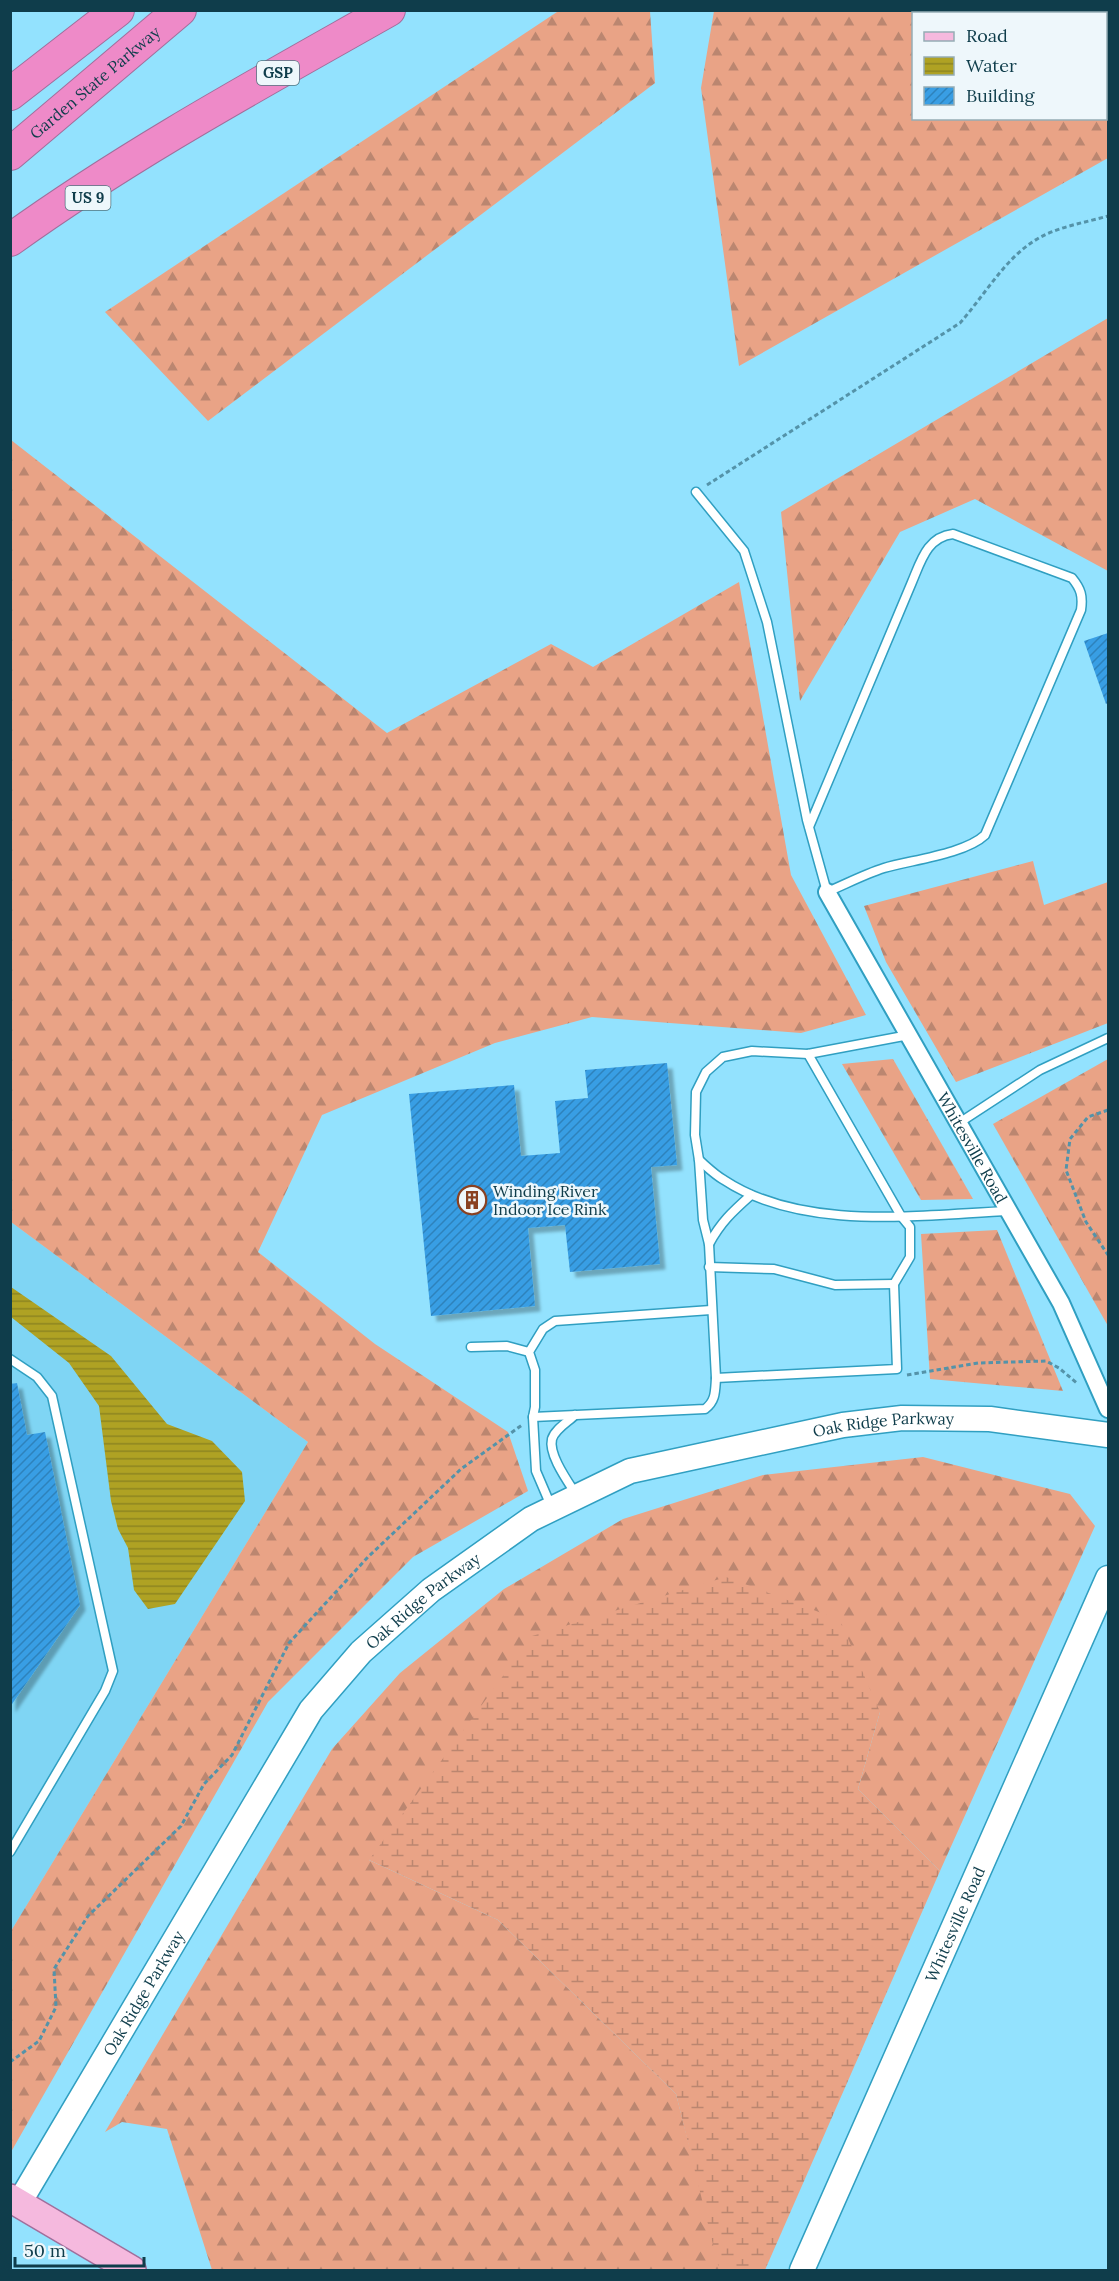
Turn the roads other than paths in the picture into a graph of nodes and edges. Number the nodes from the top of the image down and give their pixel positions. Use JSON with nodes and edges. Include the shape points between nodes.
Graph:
{"nodes":[{"id":1,"x":118,"y":10,"type":"edge"},
{"id":2,"x":180,"y":10,"type":"edge"},
{"id":3,"x":389,"y":10,"type":"edge"},
{"id":4,"x":10,"y":94,"type":"edge"},
{"id":5,"x":167,"y":136,"type":"junction"},
{"id":6,"x":10,"y":154,"type":"edge"},
{"id":7,"x":10,"y":240,"type":"edge"},
{"id":8,"x":10,"y":260,"type":"edge"},
{"id":9,"x":696,"y":492,"type":"road end"},
{"id":10,"x":809,"y":827,"type":"junction"},
{"id":11,"x":828,"y":892,"type":"junction"},
{"id":12,"x":909,"y":1035,"type":"junction"},
{"id":13,"x":1108,"y":1038,"type":"edge"},
{"id":14,"x":808,"y":1054,"type":"junction"},
{"id":15,"x":959,"y":1123,"type":"junction"},
{"id":16,"x":699,"y":1160,"type":"junction"},
{"id":17,"x":751,"y":1195,"type":"junction"},
{"id":18,"x":1009,"y":1211,"type":"junction"},
{"id":19,"x":901,"y":1216,"type":"junction"},
{"id":20,"x":709,"y":1244,"type":"junction"},
{"id":21,"x":709,"y":1267,"type":"junction"},
{"id":22,"x":894,"y":1284,"type":"junction"},
{"id":23,"x":711,"y":1310,"type":"junction"},
{"id":24,"x":471,"y":1347,"type":"dead end"},
{"id":25,"x":530,"y":1352,"type":"junction"},
{"id":26,"x":10,"y":1359,"type":"edge"},
{"id":27,"x":716,"y":1378,"type":"junction"},
{"id":28,"x":1108,"y":1409,"type":"edge"},
{"id":29,"x":575,"y":1415,"type":"junction"},
{"id":30,"x":533,"y":1417,"type":"junction"},
{"id":31,"x":1108,"y":1435,"type":"edge"},
{"id":32,"x":577,"y":1497,"type":"junction"},
{"id":33,"x":552,"y":1509,"type":"junction"},
{"id":34,"x":1108,"y":1578,"type":"edge"},
{"id":35,"x":10,"y":1852,"type":"edge"},
{"id":36,"x":15,"y":2201,"type":"edge"},
{"id":37,"x":132,"y":2271,"type":"edge"},
{"id":38,"x":802,"y":2271,"type":"edge"}],
"edges":[{"from":1,"to":4,"type":"highway"},
{"from":2,"to":6,"type":"highway","name":"Garden State Parkway"},
{"from":3,"to":5,"type":"highway","number":"GSP"},
{"from":5,"to":7,"type":"highway","number":"GSP"},
{"from":5,"to":8,"type":"highway","number":"US 9"},
{"from":9,"to":10,"type":"lane","via":[[744,551],[767,622]]},
{"from":10,"to":11,"type":"lane"},
{"from":10,"to":11,"type":"lane","via":[[927,548],[937,539],[953,534],[1072,578],[1080,588],[1081,610],[985,835],[978,842],[882,869]]},
{"from":11,"to":12,"type":"street","name":"Whitesville Road"},
{"from":12,"to":14,"type":"lane"},
{"from":12,"to":15,"type":"street","name":"Whitesville Road"},
{"from":13,"to":15,"type":"lane","via":[[1041,1070]]},
{"from":14,"to":16,"type":"lane","via":[[752,1051],[723,1057],[706,1072],[696,1092]]},
{"from":14,"to":19,"type":"lane"},
{"from":15,"to":18,"type":"street","name":"Whitesville Road"},
{"from":16,"to":17,"type":"lane","via":[[723,1180]]},
{"from":16,"to":20,"type":"lane","via":[[703,1220]]},
{"from":17,"to":19,"type":"lane","via":[[808,1211]]},
{"from":17,"to":20,"type":"lane","via":[[728,1215]]},
{"from":18,"to":19,"type":"lane"},
{"from":18,"to":28,"type":"street","name":"Whitesville Road","via":[[1061,1303]]},
{"from":19,"to":22,"type":"lane","via":[[910,1227],[910,1257]]},
{"from":20,"to":21,"type":"lane"},
{"from":21,"to":22,"type":"lane","via":[[774,1269],[835,1285]]},
{"from":21,"to":23,"type":"lane"},
{"from":22,"to":27,"type":"lane","via":[[897,1369]]},
{"from":23,"to":25,"type":"lane","via":[[555,1321],[543,1329]]},
{"from":23,"to":27,"type":"lane"},
{"from":24,"to":25,"type":"lane","via":[[507,1346]]},
{"from":25,"to":30,"type":"lane","via":[[535,1370]]},
{"from":26,"to":35,"type":"lane","via":[[37,1377],[52,1396],[113,1671]]},
{"from":27,"to":29,"type":"lane","via":[[715,1395],[705,1409]]},
{"from":29,"to":30,"type":"lane"},
{"from":29,"to":32,"type":"lane","via":[[556,1432],[552,1449]]},
{"from":30,"to":33,"type":"lane","via":[[536,1472]]},
{"from":31,"to":32,"type":"street","name":"Oak Ridge Parkway","via":[[990,1419],[902,1418],[843,1425],[630,1471]]},
{"from":32,"to":33,"type":"street","name":"Oak Ridge Parkway"},
{"from":33,"to":36,"type":"street","name":"Oak Ridge Parkway","via":[[531,1519],[431,1590],[361,1652],[311,1710]]},
{"from":34,"to":38,"type":"street","name":"Whitesville Road"},
{"from":36,"to":37,"type":"main road"}]}
